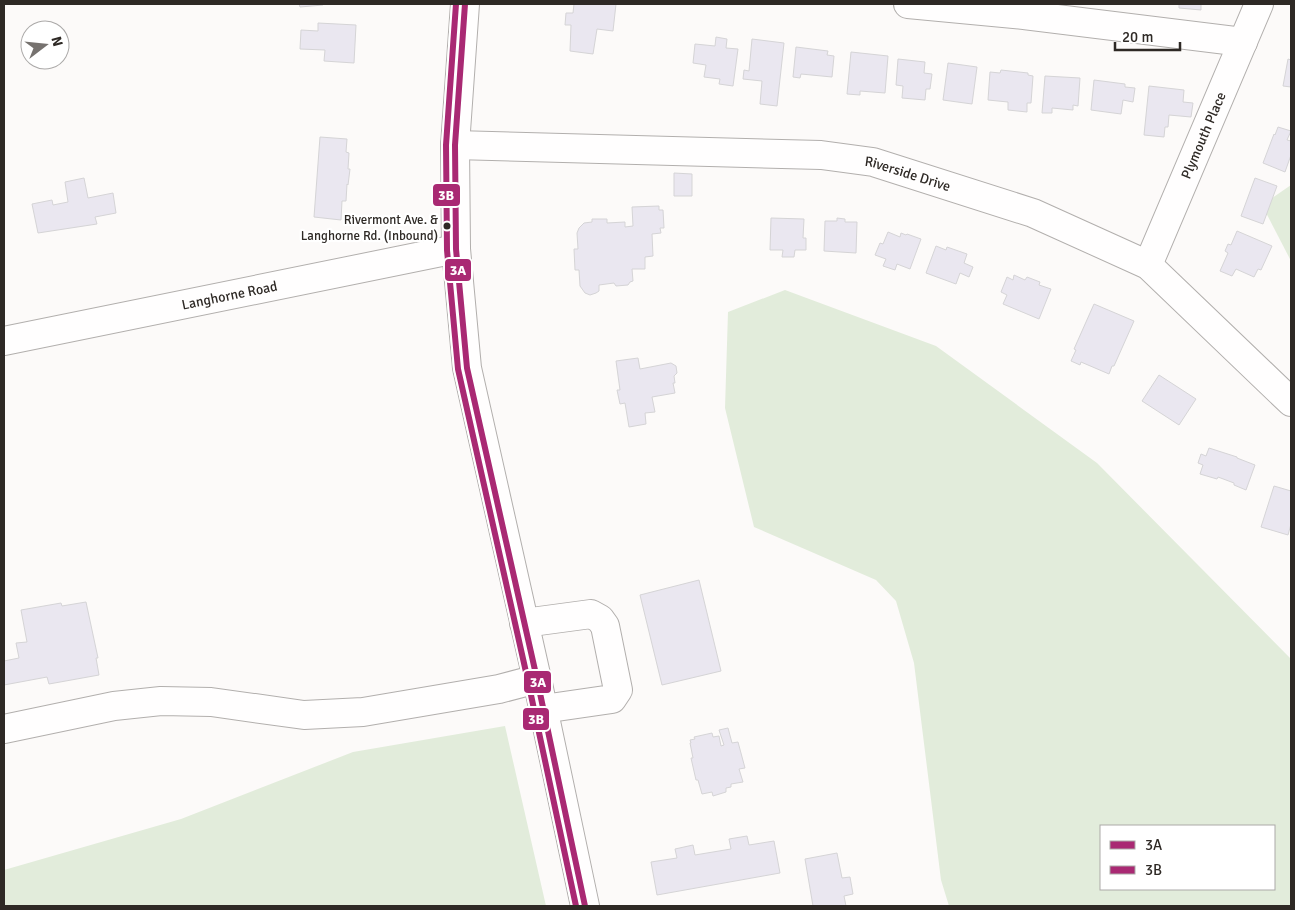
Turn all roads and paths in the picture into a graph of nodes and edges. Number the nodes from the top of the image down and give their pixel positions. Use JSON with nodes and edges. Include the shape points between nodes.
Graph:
{"nodes":[{"id":1,"x":465,"y":4,"type":"edge"},
{"id":2,"x":908,"y":4,"type":"edge"},
{"id":3,"x":1259,"y":4,"type":"edge"},
{"id":4,"x":1025,"y":10,"type":"edge"},
{"id":5,"x":1243,"y":42,"type":"junction"},
{"id":6,"x":456,"y":146,"type":"junction"},
{"id":7,"x":456,"y":249,"type":"junction"},
{"id":8,"x":1148,"y":265,"type":"junction"},
{"id":9,"x":4,"y":341,"type":"edge"},
{"id":10,"x":1291,"y":402,"type":"edge"},
{"id":11,"x":524,"y":624,"type":"junction"},
{"id":12,"x":536,"y":679,"type":"junction"},
{"id":13,"x":543,"y":710,"type":"junction"},
{"id":14,"x":4,"y":729,"type":"edge"},
{"id":15,"x":585,"y":906,"type":"edge"}],
"edges":[{"from":1,"to":6,"type":"street"},
{"from":2,"to":4,"type":"street"},
{"from":3,"to":5,"type":"street","name":"Plymouth Place"},
{"from":4,"to":5,"type":"street"},
{"from":5,"to":8,"type":"street","name":"Plymouth Place"},
{"from":6,"to":7,"type":"street"},
{"from":6,"to":8,"type":"street","name":"Riverside Drive","via":[[821,156],[873,162],[1033,213]]},
{"from":7,"to":9,"type":"street","name":"Langhorne Road"},
{"from":7,"to":11,"type":"street","via":[[467,368]]},
{"from":8,"to":10,"type":"street","name":"Riverside Drive"},
{"from":11,"to":12,"type":"street"},
{"from":11,"to":13,"type":"street","via":[[591,614],[605,626],[618,690],[612,699]]},
{"from":12,"to":13,"type":"street"},
{"from":12,"to":14,"type":"street","via":[[499,689],[363,712],[304,715],[211,702],[162,700],[114,706]]},
{"from":13,"to":15,"type":"street"}]}
